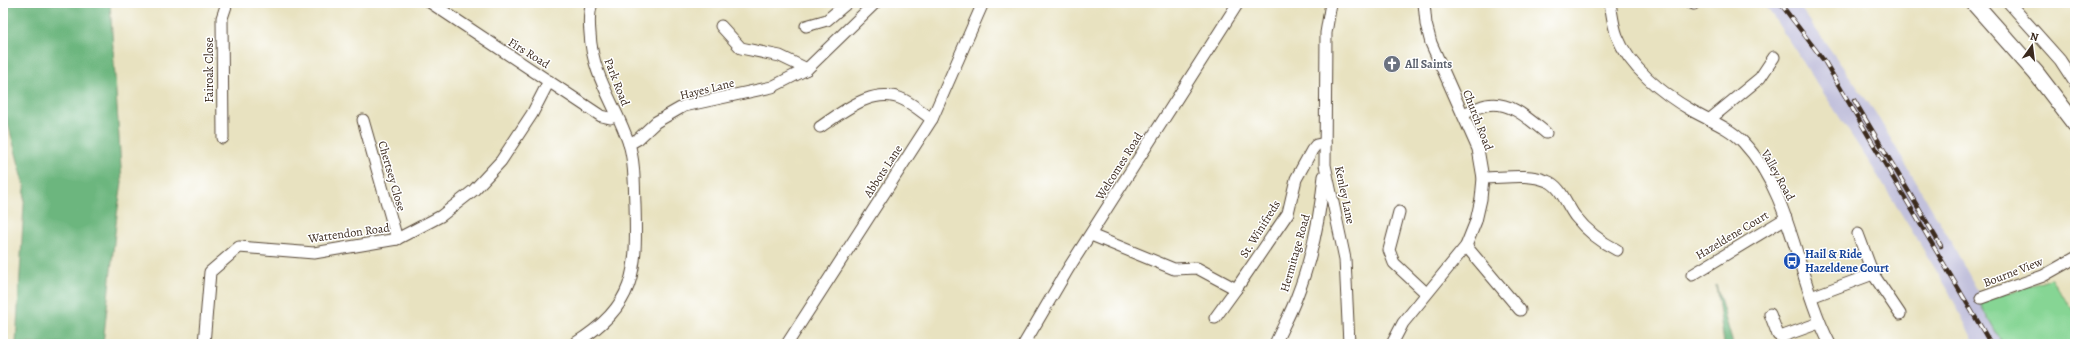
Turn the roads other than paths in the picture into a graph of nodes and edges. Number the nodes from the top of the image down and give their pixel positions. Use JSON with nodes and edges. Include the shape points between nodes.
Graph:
{"nodes":[{"id":1,"x":227,"y":3,"type":"edge"},
{"id":2,"x":431,"y":3,"type":"edge"},
{"id":3,"x":592,"y":3,"type":"edge"},
{"id":4,"x":847,"y":3,"type":"edge"},
{"id":5,"x":875,"y":3,"type":"edge"},
{"id":6,"x":983,"y":3,"type":"edge"},
{"id":7,"x":1238,"y":3,"type":"edge"},
{"id":8,"x":1331,"y":3,"type":"edge"},
{"id":9,"x":1424,"y":3,"type":"edge"},
{"id":10,"x":1610,"y":3,"type":"edge"},
{"id":11,"x":1974,"y":3,"type":"edge"},
{"id":12,"x":2009,"y":3,"type":"edge"},
{"id":13,"x":721,"y":26,"type":"dead end"},
{"id":14,"x":806,"y":26,"type":"dead end"},
{"id":15,"x":1774,"y":58,"type":"dead end"},
{"id":16,"x":808,"y":69,"type":"junction"},
{"id":17,"x":549,"y":81,"type":"junction"},
{"id":18,"x":2075,"y":83,"type":"edge"},
{"id":19,"x":1463,"y":114,"type":"junction"},
{"id":20,"x":616,"y":115,"type":"junction"},
{"id":21,"x":932,"y":119,"type":"junction"},
{"id":22,"x":362,"y":120,"type":"dead end"},
{"id":23,"x":1710,"y":120,"type":"junction"},
{"id":24,"x":2075,"y":124,"type":"edge"},
{"id":25,"x":820,"y":127,"type":"dead end"},
{"id":26,"x":1546,"y":133,"type":"dead end"},
{"id":27,"x":222,"y":138,"type":"dead end"},
{"id":28,"x":1325,"y":143,"type":"junction"},
{"id":29,"x":629,"y":144,"type":"junction"},
{"id":30,"x":1325,"y":165,"type":"junction"},
{"id":31,"x":1483,"y":178,"type":"junction"},
{"id":32,"x":1399,"y":212,"type":"dead end"},
{"id":33,"x":1786,"y":218,"type":"junction"},
{"id":34,"x":1858,"y":234,"type":"dead end"},
{"id":35,"x":1091,"y":235,"type":"junction"},
{"id":36,"x":397,"y":239,"type":"junction"},
{"id":37,"x":1466,"y":246,"type":"junction"},
{"id":38,"x":1617,"y":250,"type":"dead end"},
{"id":39,"x":2075,"y":258,"type":"edge"},
{"id":40,"x":1873,"y":274,"type":"junction"},
{"id":41,"x":1692,"y":275,"type":"dead end"},
{"id":42,"x":1236,"y":289,"type":"junction"},
{"id":43,"x":1426,"y":294,"type":"junction"},
{"id":44,"x":1811,"y":297,"type":"junction"},
{"id":45,"x":1981,"y":298,"type":"dead end"},
{"id":46,"x":1520,"y":310,"type":"dead end"},
{"id":47,"x":1770,"y":314,"type":"dead end"},
{"id":48,"x":1900,"y":314,"type":"dead end"},
{"id":49,"x":1215,"y":318,"type":"dead end"},
{"id":50,"x":1819,"y":323,"type":"junction"},
{"id":51,"x":1778,"y":340,"type":"edge"},
{"id":52,"x":204,"y":344,"type":"edge"},
{"id":53,"x":574,"y":344,"type":"edge"},
{"id":54,"x":787,"y":344,"type":"edge"},
{"id":55,"x":1024,"y":344,"type":"edge"},
{"id":56,"x":1275,"y":344,"type":"edge"},
{"id":57,"x":1349,"y":344,"type":"edge"},
{"id":58,"x":1392,"y":344,"type":"edge"},
{"id":59,"x":1830,"y":344,"type":"edge"}],
"edges":[{"from":1,"to":27,"type":"street","name":"Fairoak Close","via":[[222,18]]},
{"from":2,"to":17,"type":"street","name":"Firs Road"},
{"from":3,"to":20,"type":"street","name":"Park Road","via":[[590,45],[598,74]]},
{"from":4,"to":14,"type":"street","via":[[827,20]]},
{"from":5,"to":16,"type":"street","name":"Hayes Lane"},
{"from":6,"to":21,"type":"street","name":"Abbots Lane"},
{"from":7,"to":35,"type":"street","name":"Welcomes Road"},
{"from":8,"to":28,"type":"street","name":"Kenley Lane","via":[[1326,33]]},
{"from":9,"to":19,"type":"street","name":"Church Road","via":[[1431,43]]},
{"from":10,"to":23,"type":"street","name":"Valley Road","via":[[1618,36],[1639,70],[1673,98]]},
{"from":11,"to":24,"type":"highway","via":[[2036,73]]},
{"from":12,"to":18,"type":"street","via":[[2060,60]]},
{"from":13,"to":16,"type":"street","via":[[741,48],[780,56]]},
{"from":15,"to":23,"type":"street","via":[[1760,78]]},
{"from":16,"to":29,"type":"street","name":"Hayes Lane","via":[[772,87],[684,106],[656,122]]},
{"from":17,"to":20,"type":"street","name":"Firs Road","via":[[601,116],[610,118]]},
{"from":17,"to":36,"type":"street","name":"Wattendon Road","via":[[532,114],[501,161],[474,190],[441,216]]},
{"from":19,"to":26,"type":"street","via":[[1486,105],[1503,106],[1523,113]]},
{"from":19,"to":31,"type":"street","name":"Church Road","via":[[1478,149]]},
{"from":20,"to":29,"type":"street","name":"Park Road"},
{"from":21,"to":25,"type":"street","via":[[903,100],[893,96],[877,96],[858,102]]},
{"from":21,"to":54,"type":"street","name":"Abbots Lane"},
{"from":22,"to":36,"type":"street","name":"Chertsey Close"},
{"from":23,"to":33,"type":"street","name":"Valley Road","via":[[1732,132],[1758,161]]},
{"from":28,"to":30,"type":"street","name":"Kenley Lane"},
{"from":28,"to":42,"type":"street","name":"St. Winifreds","via":[[1316,145],[1312,150],[1296,179],[1288,213]]},
{"from":29,"to":53,"type":"street","via":[[636,232],[631,278],[623,299],[608,319]]},
{"from":30,"to":56,"type":"street","name":"Hermitage Road","via":[[1320,211],[1311,252],[1297,296]]},
{"from":30,"to":57,"type":"street","name":"Kenley Lane","via":[[1345,259]]},
{"from":31,"to":37,"type":"street","name":"Church Road","via":[[1476,221]]},
{"from":31,"to":38,"type":"street","via":[[1534,177],[1547,181],[1556,186],[1575,216],[1588,230]]},
{"from":32,"to":43,"type":"street","via":[[1390,250],[1394,263]]},
{"from":33,"to":41,"type":"street","name":"Hazeldene Court"},
{"from":33,"to":44,"type":"street","name":"Valley Road"},
{"from":34,"to":40,"type":"street"},
{"from":35,"to":42,"type":"street","via":[[1174,269],[1197,268]]},
{"from":35,"to":55,"type":"street","name":"Welcomes Road"},
{"from":36,"to":52,"type":"street","name":"Wattendon Road","via":[[314,253],[238,247],[210,272]]},
{"from":37,"to":43,"type":"street","name":"Church Road"},
{"from":37,"to":46,"type":"street"},
{"from":39,"to":45,"type":"street","name":"Bourne View","via":[[2043,276]]},
{"from":40,"to":44,"type":"street"},
{"from":40,"to":48,"type":"street"},
{"from":42,"to":49,"type":"street","name":"St. Winifreds"},
{"from":43,"to":58,"type":"street","name":"Church Road","via":[[1402,323]]},
{"from":44,"to":50,"type":"street","name":"Valley Road"},
{"from":47,"to":51,"type":"street"},
{"from":50,"to":51,"type":"street"},
{"from":50,"to":59,"type":"street","name":"Valley Road"}]}
